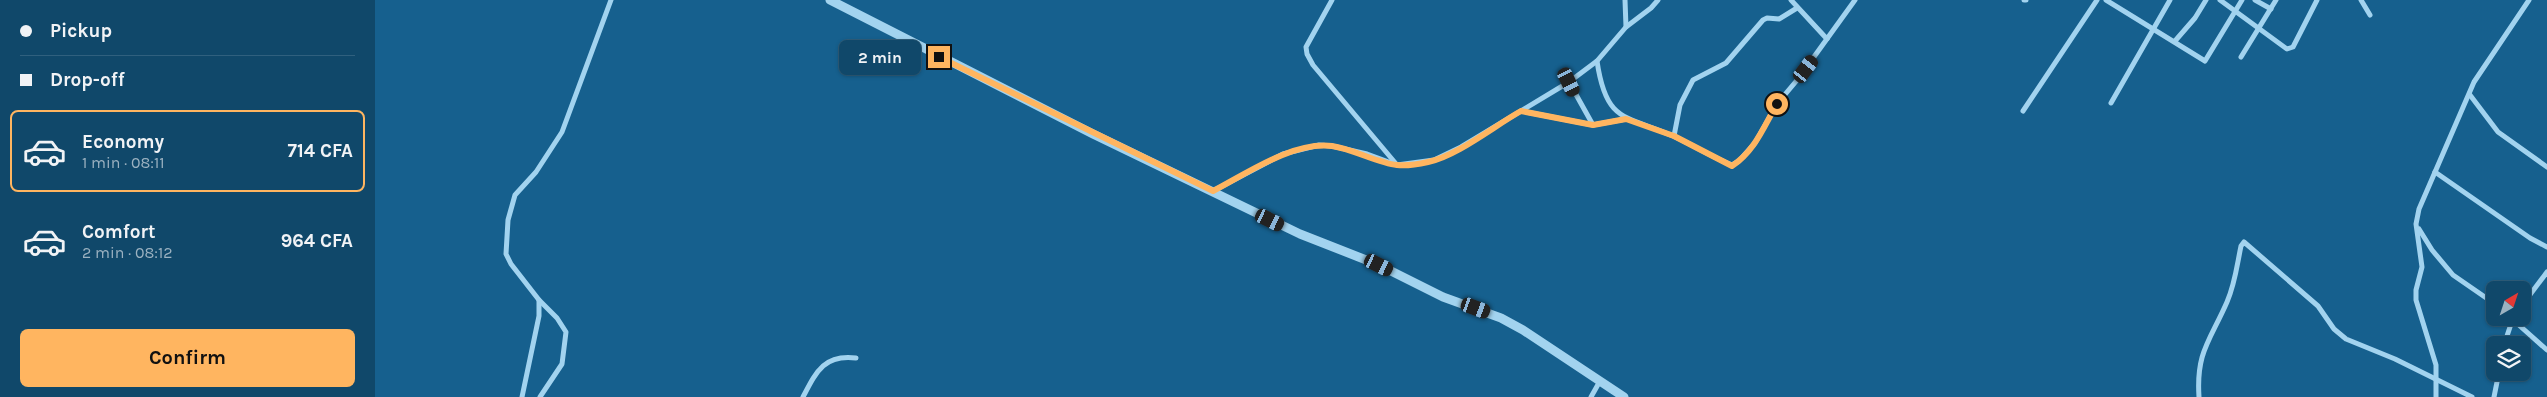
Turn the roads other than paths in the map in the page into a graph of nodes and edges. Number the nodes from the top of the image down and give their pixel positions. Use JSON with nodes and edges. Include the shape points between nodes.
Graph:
{"nodes":[{"id":1,"x":611,"y":0,"type":"edge"},
{"id":2,"x":830,"y":0,"type":"edge"},
{"id":3,"x":1332,"y":0,"type":"edge"},
{"id":4,"x":1625,"y":0,"type":"edge"},
{"id":5,"x":1658,"y":0,"type":"edge"},
{"id":6,"x":1791,"y":0,"type":"edge"},
{"id":7,"x":1855,"y":0,"type":"edge"},
{"id":8,"x":2097,"y":0,"type":"edge"},
{"id":9,"x":2106,"y":0,"type":"edge"},
{"id":10,"x":2170,"y":0,"type":"edge"},
{"id":11,"x":2206,"y":0,"type":"edge"},
{"id":12,"x":2220,"y":0,"type":"edge"},
{"id":13,"x":2241,"y":0,"type":"edge"},
{"id":14,"x":2255,"y":0,"type":"edge"},
{"id":15,"x":2276,"y":0,"type":"edge"},
{"id":16,"x":2317,"y":0,"type":"edge"},
{"id":17,"x":2361,"y":0,"type":"edge"},
{"id":18,"x":2529,"y":0,"type":"edge"},
{"id":19,"x":1797,"y":8,"type":"junction"},
{"id":20,"x":2271,"y":9,"type":"junction"},
{"id":21,"x":2234,"y":11,"type":"junction"},
{"id":22,"x":2370,"y":15,"type":"dead end"},
{"id":23,"x":1626,"y":28,"type":"junction"},
{"id":24,"x":2153,"y":28,"type":"junction"},
{"id":25,"x":2258,"y":30,"type":"junction"},
{"id":26,"x":1827,"y":39,"type":"junction"},
{"id":27,"x":2175,"y":41,"type":"junction"},
{"id":28,"x":2241,"y":57,"type":"dead end"},
{"id":29,"x":1597,"y":61,"type":"junction"},
{"id":30,"x":1569,"y":82,"type":"junction"},
{"id":31,"x":2470,"y":95,"type":"junction"},
{"id":32,"x":2111,"y":103,"type":"dead end"},
{"id":33,"x":1521,"y":111,"type":"junction"},
{"id":34,"x":2023,"y":111,"type":"dead end"},
{"id":35,"x":1626,"y":119,"type":"junction"},
{"id":36,"x":1593,"y":125,"type":"junction"},
{"id":37,"x":1674,"y":136,"type":"junction"},
{"id":38,"x":1397,"y":165,"type":"junction"},
{"id":39,"x":2547,"y":167,"type":"edge"},
{"id":40,"x":2435,"y":172,"type":"junction"},
{"id":41,"x":1213,"y":191,"type":"junction"},
{"id":42,"x":2416,"y":224,"type":"junction"},
{"id":43,"x":2547,"y":247,"type":"edge"},
{"id":44,"x":2547,"y":272,"type":"edge"},
{"id":45,"x":2531,"y":293,"type":"edge"},
{"id":46,"x":2486,"y":298,"type":"edge"},
{"id":47,"x":539,"y":300,"type":"junction"},
{"id":48,"x":2521,"y":326,"type":"edge"},
{"id":49,"x":2547,"y":350,"type":"edge"},
{"id":50,"x":856,"y":358,"type":"dead end"},
{"id":51,"x":1600,"y":380,"type":"junction"},
{"id":52,"x":2436,"y":381,"type":"junction"},
{"id":53,"x":2497,"y":381,"type":"edge"},
{"id":54,"x":523,"y":397,"type":"edge"},
{"id":55,"x":540,"y":397,"type":"edge"},
{"id":56,"x":803,"y":397,"type":"edge"},
{"id":57,"x":1591,"y":397,"type":"edge"},
{"id":58,"x":1624,"y":397,"type":"edge"},
{"id":59,"x":2199,"y":397,"type":"edge"},
{"id":60,"x":2436,"y":397,"type":"edge"},
{"id":61,"x":2472,"y":397,"type":"edge"},
{"id":62,"x":2494,"y":397,"type":"edge"}],
"edges":[{"from":1,"to":47,"type":"street","via":[[562,132],[536,172],[515,196],[508,220],[506,254]]},
{"from":2,"to":41,"type":"street","via":[[1093,134]]},
{"from":3,"to":38,"type":"street","via":[[1306,47],[1307,54]]},
{"from":4,"to":23,"type":"street"},
{"from":5,"to":23,"type":"street"},
{"from":6,"to":19,"type":"street"},
{"from":7,"to":26,"type":"street"},
{"from":8,"to":34,"type":"street"},
{"from":9,"to":24,"type":"street"},
{"from":10,"to":24,"type":"street"},
{"from":11,"to":27,"type":"street"},
{"from":12,"to":21,"type":"street"},
{"from":13,"to":21,"type":"street"},
{"from":14,"to":20,"type":"street"},
{"from":15,"to":20,"type":"street"},
{"from":16,"to":25,"type":"street","via":[[2291,49]]},
{"from":17,"to":22,"type":"street"},
{"from":18,"to":31,"type":"street","via":[[2474,82]]},
{"from":19,"to":26,"type":"street"},
{"from":19,"to":37,"type":"street","via":[[1779,19],[1763,20],[1726,63],[1695,79],[1680,105]]},
{"from":20,"to":25,"type":"street"},
{"from":21,"to":25,"type":"street"},
{"from":21,"to":27,"type":"street","via":[[2205,61]]},
{"from":23,"to":29,"type":"street"},
{"from":24,"to":27,"type":"street"},
{"from":24,"to":32,"type":"street"},
{"from":25,"to":28,"type":"street"},
{"from":26,"to":37,"type":"street","via":[[1777,104],[1762,133],[1732,166]]},
{"from":29,"to":30,"type":"street"},
{"from":29,"to":35,"type":"street","via":[[1607,100]]},
{"from":30,"to":33,"type":"street"},
{"from":30,"to":36,"type":"street"},
{"from":31,"to":39,"type":"street","via":[[2497,132]]},
{"from":31,"to":40,"type":"street","via":[[2448,137]]},
{"from":33,"to":36,"type":"street"},
{"from":33,"to":38,"type":"street","via":[[1434,160]]},
{"from":35,"to":36,"type":"street"},
{"from":35,"to":37,"type":"street"},
{"from":38,"to":41,"type":"street","via":[[1367,154],[1319,145],[1283,154]]},
{"from":40,"to":42,"type":"street"},
{"from":40,"to":43,"type":"street"},
{"from":41,"to":51,"type":"street","via":[[1299,234],[1379,265],[1443,297],[1501,318]]},
{"from":42,"to":46,"type":"street","via":[[2453,275]]},
{"from":42,"to":52,"type":"street","via":[[2422,267],[2416,300],[2432,348]]},
{"from":44,"to":45,"type":"street"},
{"from":47,"to":54,"type":"street","via":[[539,316]]},
{"from":47,"to":55,"type":"street","via":[[566,332],[562,364]]},
{"from":48,"to":49,"type":"street"},
{"from":50,"to":56,"type":"street","via":[[840,356],[824,366],[816,372]]},
{"from":51,"to":57,"type":"street"},
{"from":51,"to":58,"type":"street"},
{"from":52,"to":59,"type":"street","via":[[2341,335],[2318,306],[2245,242],[2241,246],[2233,288],[2201,356]]},
{"from":52,"to":60,"type":"street"},
{"from":52,"to":61,"type":"street"},
{"from":53,"to":62,"type":"street"}]}
